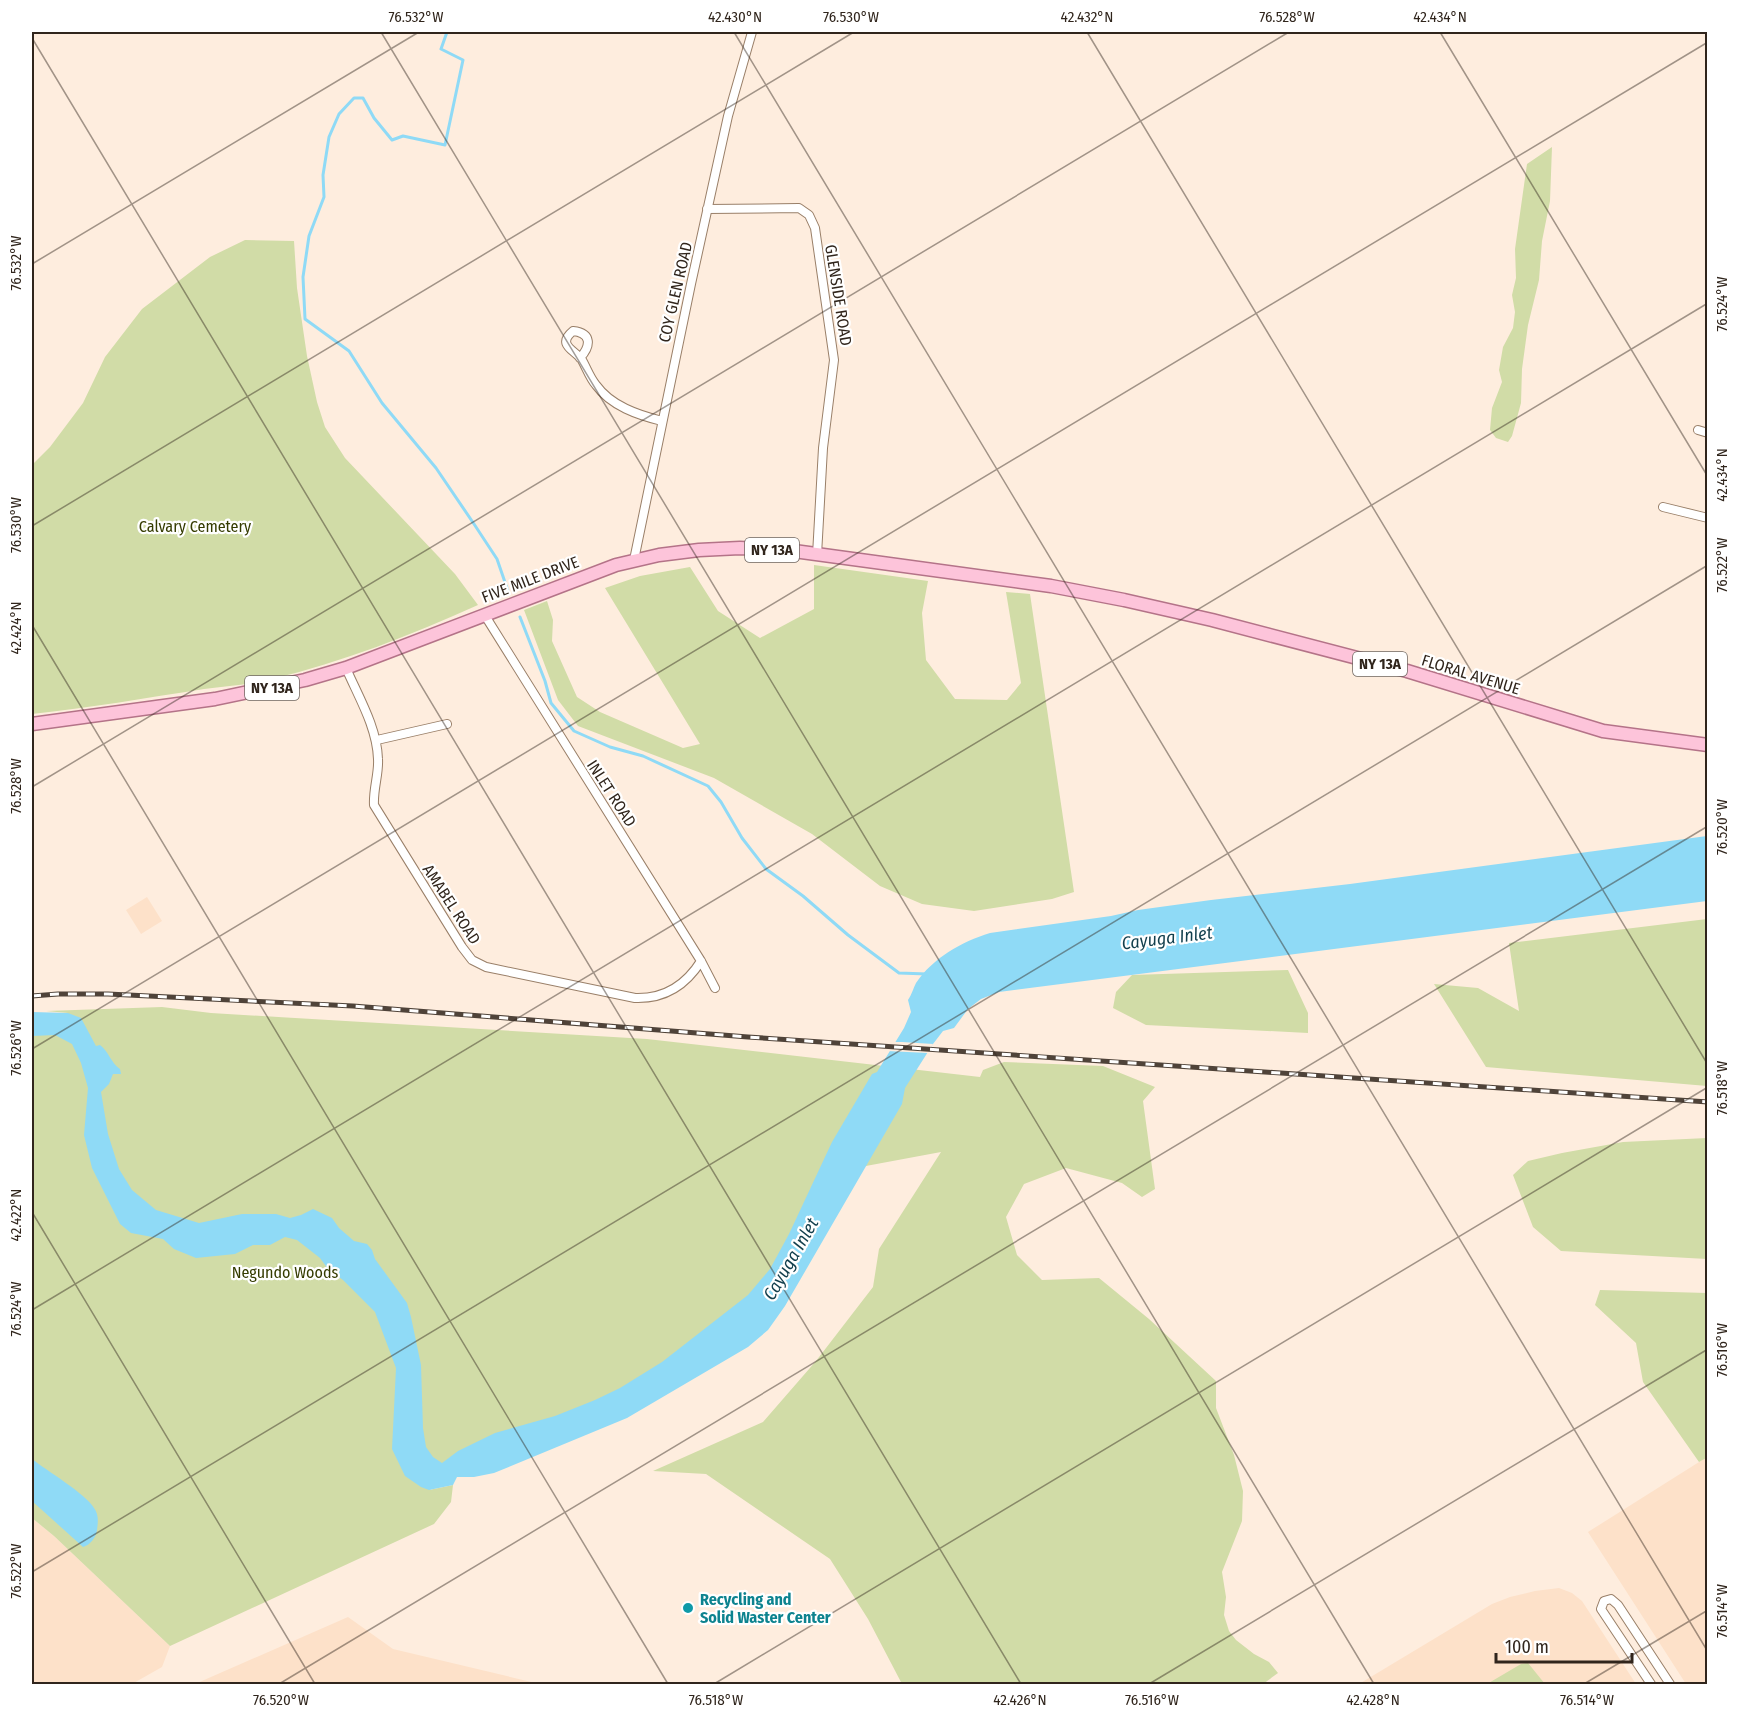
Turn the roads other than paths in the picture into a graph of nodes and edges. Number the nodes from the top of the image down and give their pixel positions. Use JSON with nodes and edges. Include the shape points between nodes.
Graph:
{"nodes":[{"id":1,"x":752,"y":32,"type":"edge"},
{"id":2,"x":707,"y":209,"type":"junction"},
{"id":3,"x":580,"y":358,"type":"dead end"},
{"id":4,"x":662,"y":421,"type":"junction"},
{"id":5,"x":1698,"y":430,"type":"dead end"},
{"id":6,"x":1707,"y":433,"type":"edge"},
{"id":7,"x":1663,"y":507,"type":"dead end"},
{"id":8,"x":1707,"y":518,"type":"edge"},
{"id":9,"x":817,"y":555,"type":"junction"},
{"id":10,"x":634,"y":560,"type":"junction"},
{"id":11,"x":1051,"y":586,"type":"joint"},
{"id":12,"x":484,"y":614,"type":"junction"},
{"id":13,"x":346,"y":668,"type":"junction"},
{"id":14,"x":32,"y":724,"type":"edge"},
{"id":15,"x":447,"y":724,"type":"dead end"},
{"id":16,"x":377,"y":740,"type":"junction"},
{"id":17,"x":1707,"y":745,"type":"edge"},
{"id":18,"x":701,"y":961,"type":"junction"},
{"id":19,"x":714,"y":988,"type":"dead end"},
{"id":20,"x":1651,"y":1684,"type":"edge"},
{"id":21,"x":1670,"y":1684,"type":"edge"}],
"edges":[{"from":1,"to":2,"type":"street","name":"COY GLEN ROAD"},
{"from":2,"to":4,"type":"street","name":"COY GLEN ROAD"},
{"from":2,"to":9,"type":"street","name":"GLENSIDE ROAD","via":[[799,208],[815,228],[834,360],[823,448]]},
{"from":3,"to":4,"type":"street","via":[[608,398],[633,412]]},
{"from":4,"to":10,"type":"street","name":"COY GLEN ROAD"},
{"from":5,"to":6,"type":"street"},
{"from":7,"to":8,"type":"street"},
{"from":9,"to":10,"type":"main road","name":"FIVE MILE DRIVE","number":"NY 13A","via":[[730,548]]},
{"from":9,"to":11,"type":"main road","name":"FIVE MILE DRIVE","number":"NY 13A"},
{"from":10,"to":12,"type":"main road","name":"FIVE MILE DRIVE","number":"NY 13A"},
{"from":11,"to":17,"type":"main road","name":"FLORAL AVENUE","number":"NY 13A","via":[[1212,620],[1374,662],[1603,731]]},
{"from":12,"to":13,"type":"main road","name":"FIVE MILE DRIVE","number":"NY 13A"},
{"from":12,"to":18,"type":"street","name":"INLET ROAD"},
{"from":13,"to":14,"type":"main road","name":"FIVE MILE DRIVE","number":"NY 13A","via":[[215,699]]},
{"from":13,"to":16,"type":"street","name":"AMABEL ROAD"},
{"from":15,"to":16,"type":"street"},
{"from":16,"to":18,"type":"street","name":"AMABEL ROAD","via":[[379,762],[374,805],[472,960],[486,967],[650,999],[680,985]]},
{"from":18,"to":19,"type":"street","name":"INLET ROAD"},
{"from":20,"to":21,"type":"street","via":[[1601,1609],[1604,1601],[1611,1599],[1618,1605]]}]}
